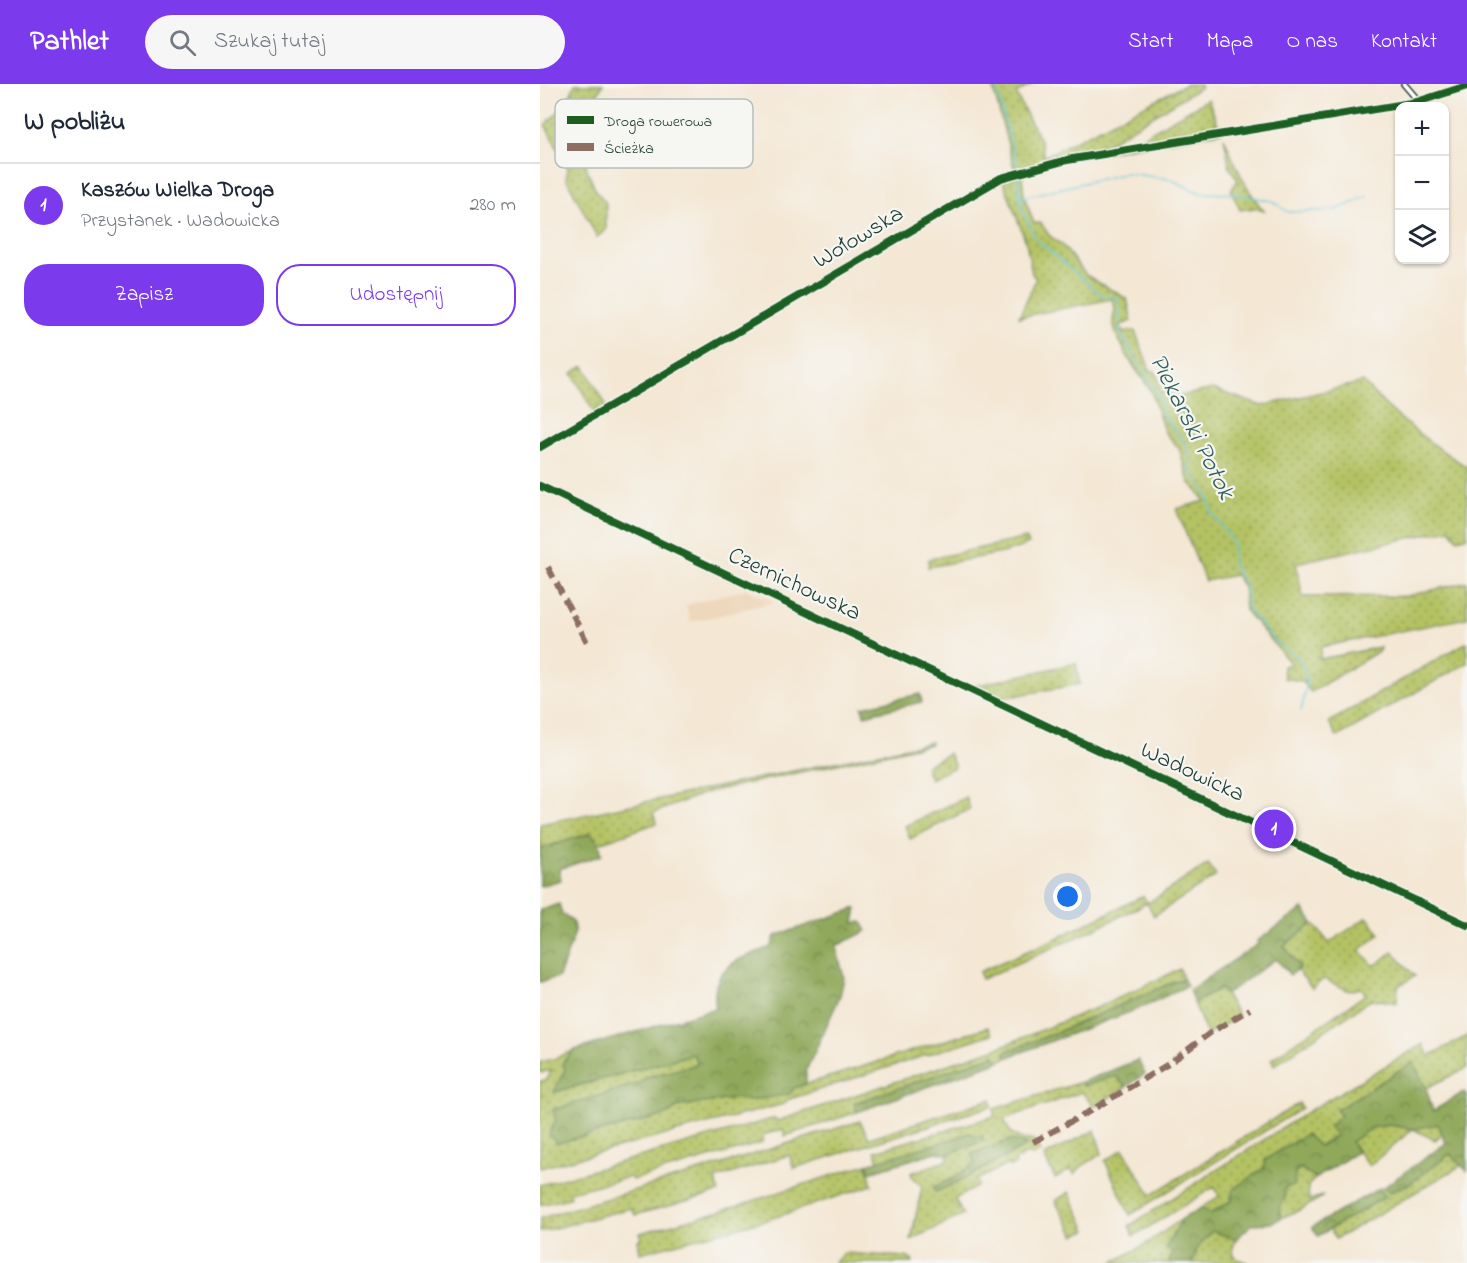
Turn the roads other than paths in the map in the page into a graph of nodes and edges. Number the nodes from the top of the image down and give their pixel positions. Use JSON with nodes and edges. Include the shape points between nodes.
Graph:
{"nodes":[{"id":1,"x":1404,"y":84,"type":"edge"},
{"id":2,"x":1467,"y":86,"type":"edge"},
{"id":3,"x":1417,"y":102,"type":"joint"},
{"id":4,"x":1395,"y":106,"type":"edge"},
{"id":5,"x":540,"y":447,"type":"edge"},
{"id":6,"x":540,"y":486,"type":"edge"},
{"id":7,"x":1030,"y":718,"type":"joint"},
{"id":8,"x":1467,"y":925,"type":"edge"}],
"edges":[{"from":1,"to":3,"type":"street"},
{"from":2,"to":3,"type":"street","name":"Wołowska"},
{"from":4,"to":5,"type":"street","name":"Wołowska","via":[[1067,160],[1001,178]]},
{"from":6,"to":7,"type":"street","name":"Czernichowska"},
{"from":7,"to":8,"type":"street","name":"Wadowicka"}]}
